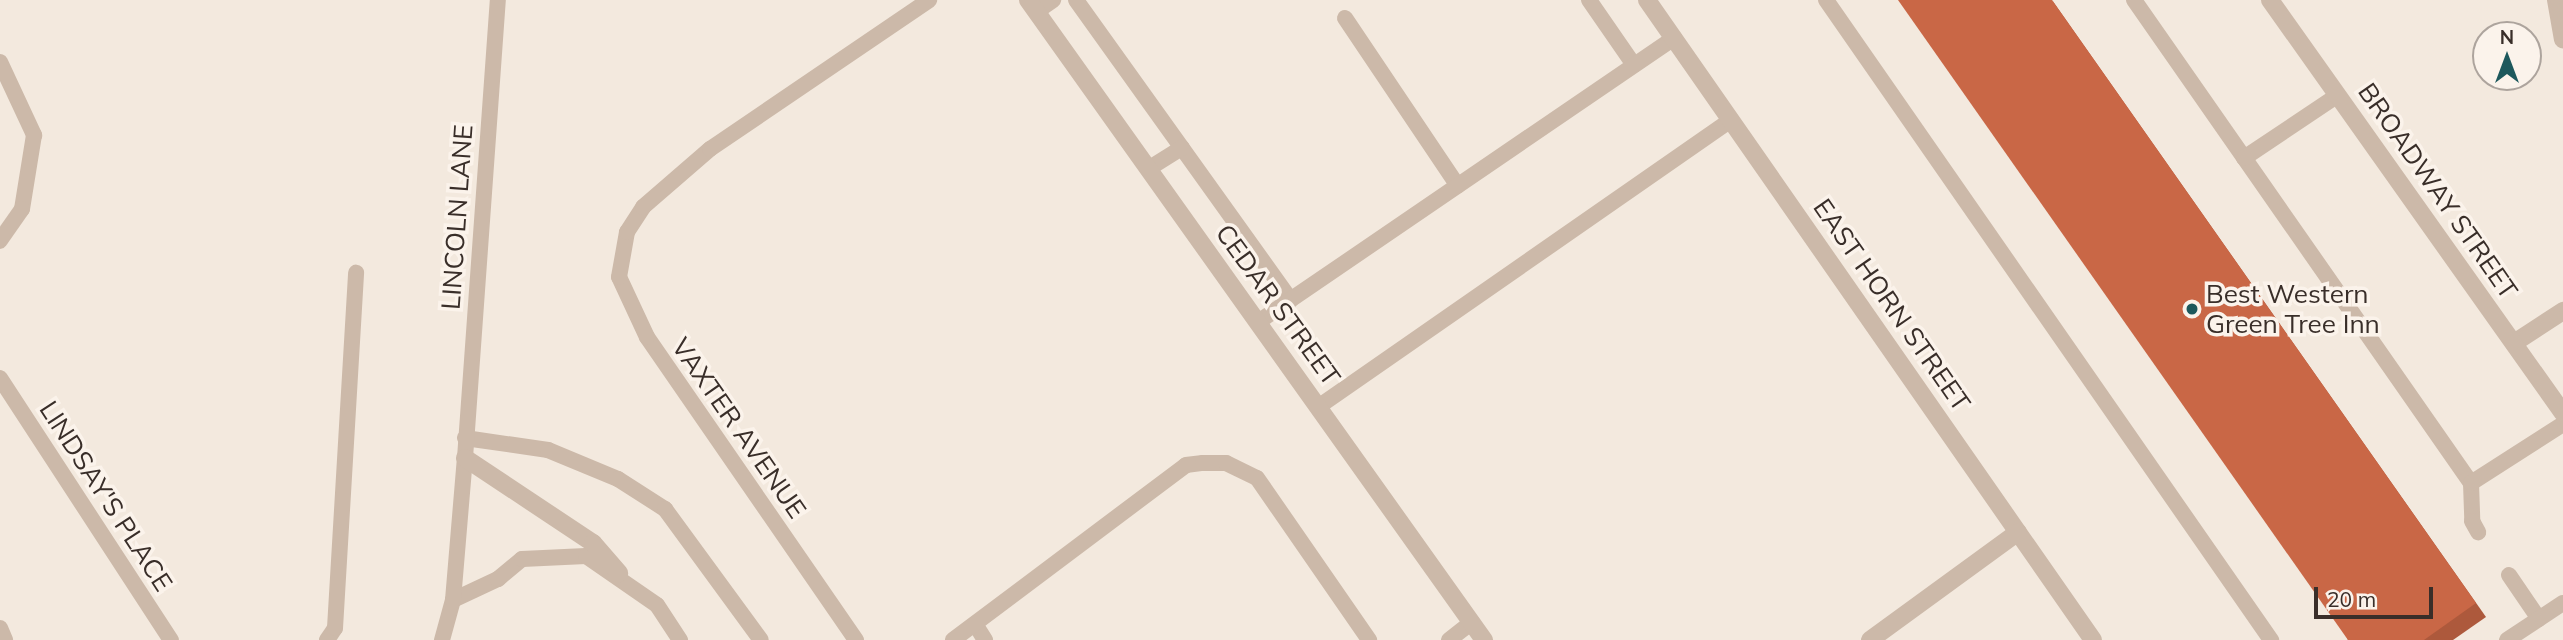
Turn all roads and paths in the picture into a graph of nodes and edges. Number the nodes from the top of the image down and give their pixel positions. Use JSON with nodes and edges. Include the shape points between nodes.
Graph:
{"nodes":[{"id":1,"x":498,"y":0,"type":"edge"},
{"id":2,"x":929,"y":0,"type":"edge"},
{"id":3,"x":1053,"y":0,"type":"edge"},
{"id":4,"x":1076,"y":0,"type":"edge"},
{"id":5,"x":1589,"y":0,"type":"edge"},
{"id":6,"x":1647,"y":0,"type":"edge"},
{"id":7,"x":1826,"y":0,"type":"edge"},
{"id":8,"x":2134,"y":0,"type":"edge"},
{"id":9,"x":2270,"y":0,"type":"edge"},
{"id":10,"x":2556,"y":0,"type":"edge"},
{"id":11,"x":1032,"y":6,"type":"edge"},
{"id":12,"x":1345,"y":18,"type":"dead end"},
{"id":13,"x":1674,"y":38,"type":"junction"},
{"id":14,"x":2563,"y":39,"type":"edge"},
{"id":15,"x":0,"y":62,"type":"edge"},
{"id":16,"x":1634,"y":65,"type":"junction"},
{"id":17,"x":2338,"y":95,"type":"junction"},
{"id":18,"x":1731,"y":120,"type":"junction"},
{"id":19,"x":1182,"y":148,"type":"junction"},
{"id":20,"x":2244,"y":158,"type":"junction"},
{"id":21,"x":1148,"y":169,"type":"junction"},
{"id":22,"x":1458,"y":186,"type":"junction"},
{"id":23,"x":0,"y":242,"type":"edge"},
{"id":24,"x":356,"y":273,"type":"dead end"},
{"id":25,"x":1291,"y":300,"type":"junction"},
{"id":26,"x":2563,"y":311,"type":"edge"},
{"id":27,"x":1258,"y":322,"type":"junction"},
{"id":28,"x":2514,"y":343,"type":"junction"},
{"id":29,"x":0,"y":378,"type":"edge"},
{"id":30,"x":1318,"y":407,"type":"junction"},
{"id":31,"x":2563,"y":413,"type":"edge"},
{"id":32,"x":2563,"y":424,"type":"edge"},
{"id":33,"x":465,"y":438,"type":"junction"},
{"id":34,"x":465,"y":458,"type":"junction"},
{"id":35,"x":2471,"y":483,"type":"junction"},
{"id":36,"x":2018,"y":532,"type":"junction"},
{"id":37,"x":2478,"y":532,"type":"dead end"},
{"id":38,"x":619,"y":573,"type":"junction"},
{"id":39,"x":2509,"y":576,"type":"dead end"},
{"id":40,"x":453,"y":600,"type":"junction"},
{"id":41,"x":2563,"y":603,"type":"edge"},
{"id":42,"x":2539,"y":619,"type":"junction"},
{"id":43,"x":1472,"y":622,"type":"junction"},
{"id":44,"x":975,"y":624,"type":"junction"},
{"id":45,"x":0,"y":628,"type":"edge"},
{"id":46,"x":5,"y":640,"type":"edge"},
{"id":47,"x":171,"y":640,"type":"edge"},
{"id":48,"x":327,"y":640,"type":"edge"},
{"id":49,"x":442,"y":640,"type":"edge"},
{"id":50,"x":680,"y":640,"type":"edge"},
{"id":51,"x":761,"y":640,"type":"edge"},
{"id":52,"x":856,"y":640,"type":"edge"},
{"id":53,"x":953,"y":640,"type":"edge"},
{"id":54,"x":985,"y":640,"type":"edge"},
{"id":55,"x":1369,"y":640,"type":"edge"},
{"id":56,"x":1449,"y":640,"type":"edge"},
{"id":57,"x":1485,"y":640,"type":"edge"},
{"id":58,"x":1870,"y":640,"type":"edge"},
{"id":59,"x":2093,"y":640,"type":"edge"},
{"id":60,"x":2271,"y":640,"type":"edge"},
{"id":61,"x":2507,"y":640,"type":"edge"}],
"edges":[{"from":1,"to":33,"type":"lane","name":"LINCOLN LANE"},
{"from":2,"to":52,"type":"lane","name":"VAXTER AVENUE","via":[[710,149],[643,207],[626,232],[619,277],[647,337]]},
{"from":3,"to":11,"type":"lane"},
{"from":4,"to":19,"type":"lane"},
{"from":5,"to":16,"type":"lane"},
{"from":6,"to":13,"type":"street","name":"EAST HORN STREET"},
{"from":7,"to":60,"type":"lane"},
{"from":8,"to":20,"type":"lane"},
{"from":9,"to":17,"type":"street","name":"BROADWAY STREET"},
{"from":10,"to":14,"type":"street"},
{"from":11,"to":21,"type":"street","name":"CEDAR STREET"},
{"from":12,"to":22,"type":"lane"},
{"from":13,"to":16,"type":"lane"},
{"from":13,"to":18,"type":"street","name":"EAST HORN STREET"},
{"from":15,"to":23,"type":"lane","via":[[34,135],[22,209]]},
{"from":16,"to":22,"type":"lane"},
{"from":17,"to":20,"type":"lane"},
{"from":17,"to":28,"type":"street","name":"BROADWAY STREET"},
{"from":18,"to":30,"type":"lane"},
{"from":18,"to":36,"type":"street","name":"EAST HORN STREET"},
{"from":19,"to":21,"type":"lane"},
{"from":19,"to":25,"type":"lane"},
{"from":20,"to":35,"type":"lane"},
{"from":21,"to":27,"type":"street","name":"CEDAR STREET"},
{"from":22,"to":25,"type":"lane"},
{"from":24,"to":48,"type":"lane","via":[[335,628]]},
{"from":25,"to":27,"type":"lane"},
{"from":26,"to":28,"type":"street"},
{"from":27,"to":30,"type":"street","name":"CEDAR STREET"},
{"from":28,"to":31,"type":"street","name":"BROADWAY STREET"},
{"from":29,"to":47,"type":"lane","name":"LINDSAY'S PLACE"},
{"from":30,"to":43,"type":"street","name":"CEDAR STREET"},
{"from":32,"to":35,"type":"lane"},
{"from":33,"to":34,"type":"lane","name":"LINCOLN LANE"},
{"from":33,"to":51,"type":"lane","via":[[548,450],[618,479],[664,509]]},
{"from":34,"to":38,"type":"street","via":[[593,543]]},
{"from":34,"to":40,"type":"lane","name":"LINCOLN LANE"},
{"from":35,"to":37,"type":"lane"},
{"from":36,"to":58,"type":"street"},
{"from":36,"to":59,"type":"street","name":"EAST HORN STREET"},
{"from":38,"to":40,"type":"lane","via":[[586,556],[522,559],[498,579]]},
{"from":38,"to":50,"type":"lane","via":[[657,605]]},
{"from":39,"to":42,"type":"lane"},
{"from":40,"to":49,"type":"lane","name":"LINCOLN LANE"},
{"from":41,"to":42,"type":"lane"},
{"from":42,"to":61,"type":"lane"},
{"from":43,"to":56,"type":"lane"},
{"from":43,"to":57,"type":"street","name":"CEDAR STREET"},
{"from":44,"to":53,"type":"lane"},
{"from":44,"to":54,"type":"lane"},
{"from":44,"to":55,"type":"lane","via":[[1186,465],[1226,463],[1257,478]]},
{"from":45,"to":46,"type":"lane"}]}
